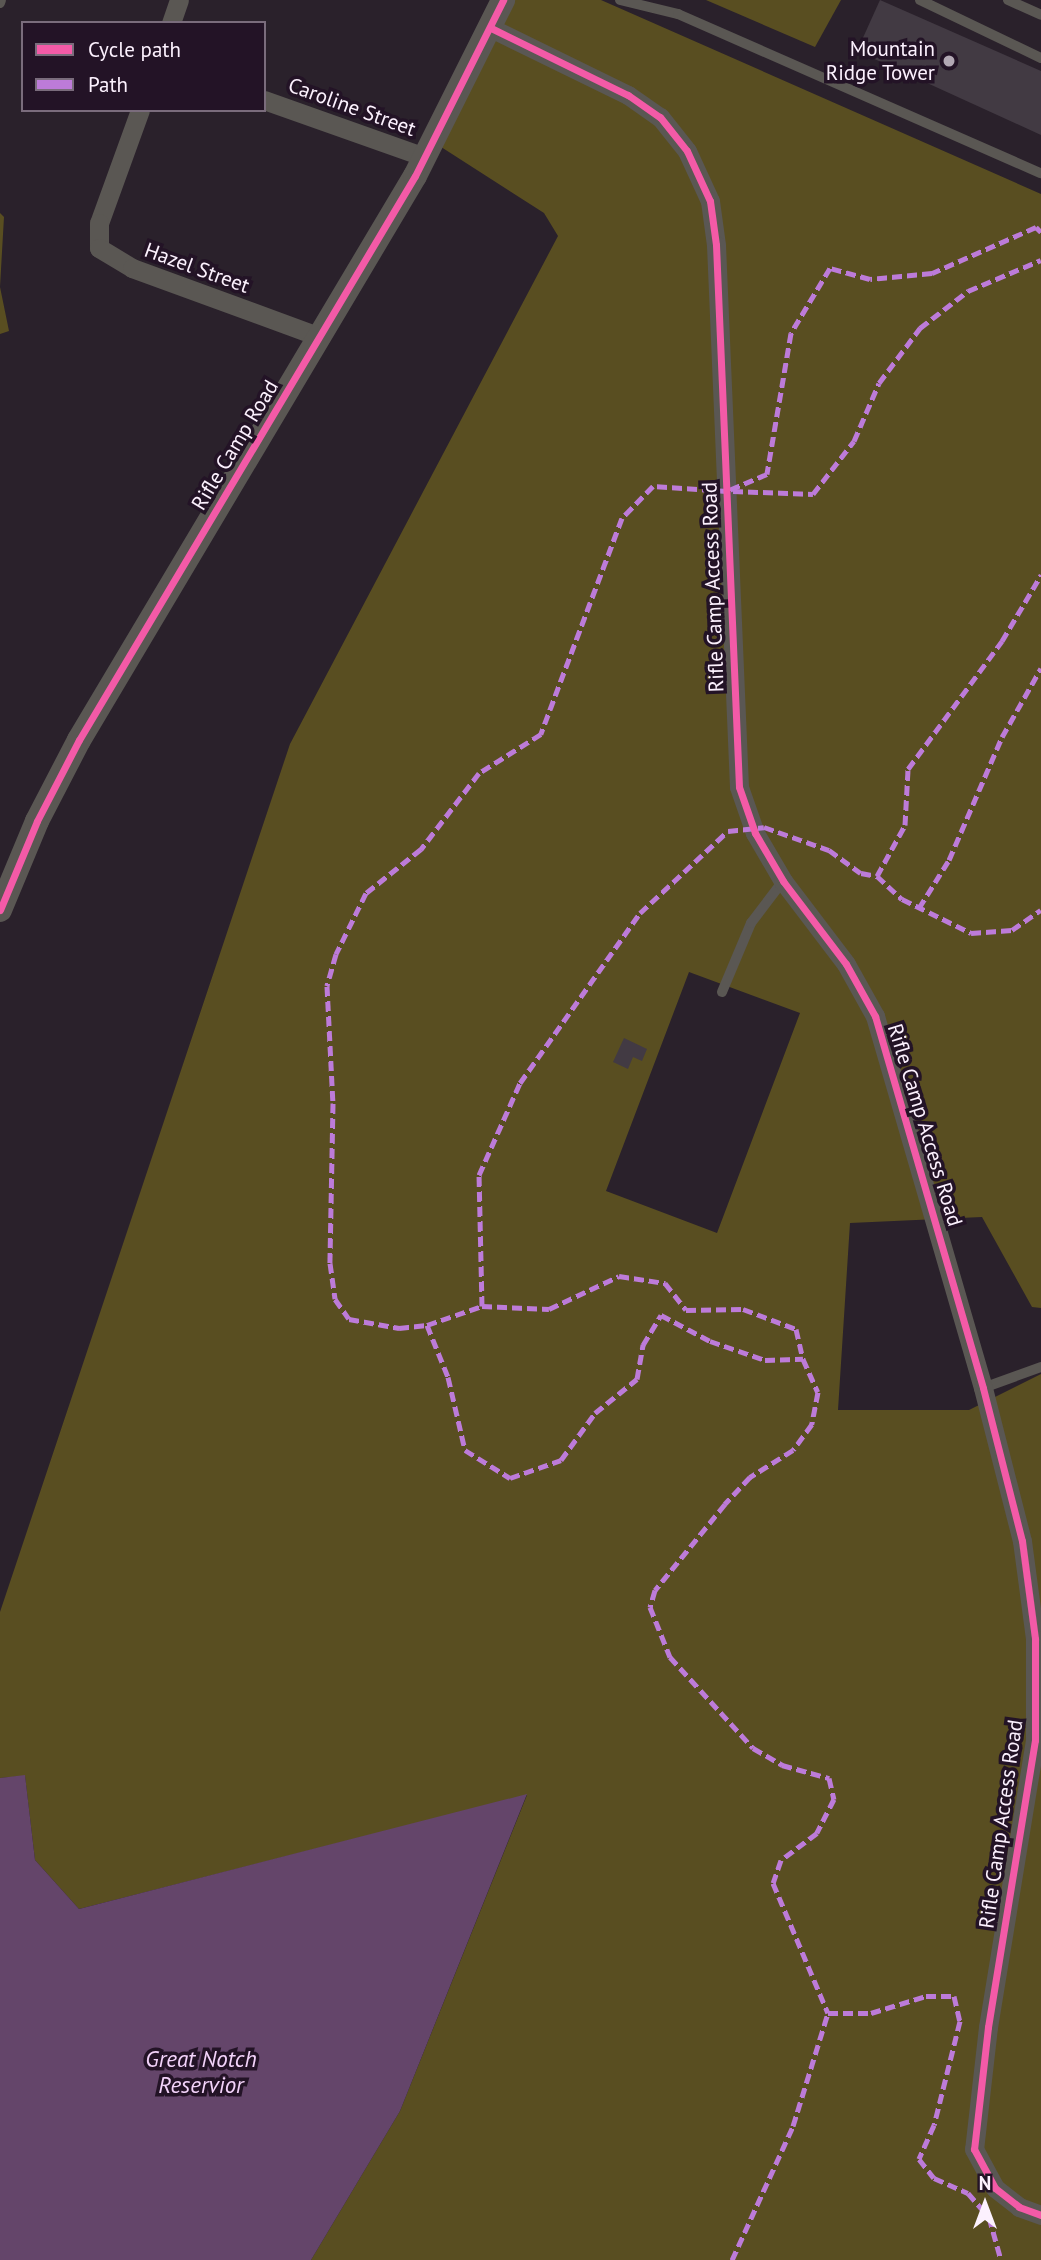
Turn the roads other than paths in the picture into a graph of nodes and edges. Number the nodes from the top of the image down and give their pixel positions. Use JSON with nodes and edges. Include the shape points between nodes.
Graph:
{"nodes":[{"id":1,"x":178,"y":0,"type":"edge"},
{"id":2,"x":503,"y":0,"type":"edge"},
{"id":3,"x":620,"y":0,"type":"edge"},
{"id":4,"x":920,"y":0,"type":"edge"},
{"id":5,"x":1008,"y":0,"type":"edge"},
{"id":6,"x":1041,"y":15,"type":"edge"},
{"id":7,"x":172,"y":21,"type":"edge"},
{"id":8,"x":491,"y":28,"type":"junction"},
{"id":9,"x":1041,"y":58,"type":"edge"},
{"id":10,"x":266,"y":101,"type":"edge"},
{"id":11,"x":139,"y":112,"type":"edge"},
{"id":12,"x":425,"y":157,"type":"junction"},
{"id":13,"x":1041,"y":173,"type":"edge"},
{"id":14,"x":321,"y":337,"type":"junction"},
{"id":15,"x":783,"y":881,"type":"junction"},
{"id":16,"x":0,"y":910,"type":"edge"},
{"id":17,"x":722,"y":992,"type":"dead end"},
{"id":18,"x":1041,"y":1367,"type":"edge"},
{"id":19,"x":983,"y":1388,"type":"junction"},
{"id":20,"x":1041,"y":2215,"type":"edge"}],
"edges":[{"from":1,"to":7,"type":"street"},
{"from":2,"to":8,"type":"street","name":"Rifle Camp Road"},
{"from":3,"to":13,"type":"lane","via":[[678,14]]},
{"from":4,"to":9,"type":"lane"},
{"from":5,"to":6,"type":"lane"},
{"from":8,"to":12,"type":"street","name":"Rifle Camp Road"},
{"from":8,"to":15,"type":"street","name":"Rifle Camp Access Road","via":[[628,95],[660,117],[687,151],[710,201],[716,245],[739,787],[755,833]]},
{"from":10,"to":12,"type":"street","name":"Caroline Street"},
{"from":11,"to":14,"type":"street","name":"Hazel Street","via":[[104,210],[97,235],[99,248],[110,258]]},
{"from":12,"to":14,"type":"street","name":"Rifle Camp Road"},
{"from":14,"to":16,"type":"street","name":"Rifle Camp Road","via":[[79,740]]},
{"from":15,"to":17,"type":"lane","via":[[751,923]]},
{"from":15,"to":19,"type":"street","name":"Rifle Camp Access Road","via":[[846,964],[875,1016]]},
{"from":18,"to":19,"type":"lane"},
{"from":19,"to":20,"type":"street","name":"Rifle Camp Access Road","via":[[1022,1541],[1035,1639],[1035,1740],[988,2027],[974,2149],[995,2188],[1019,2207]]}]}
